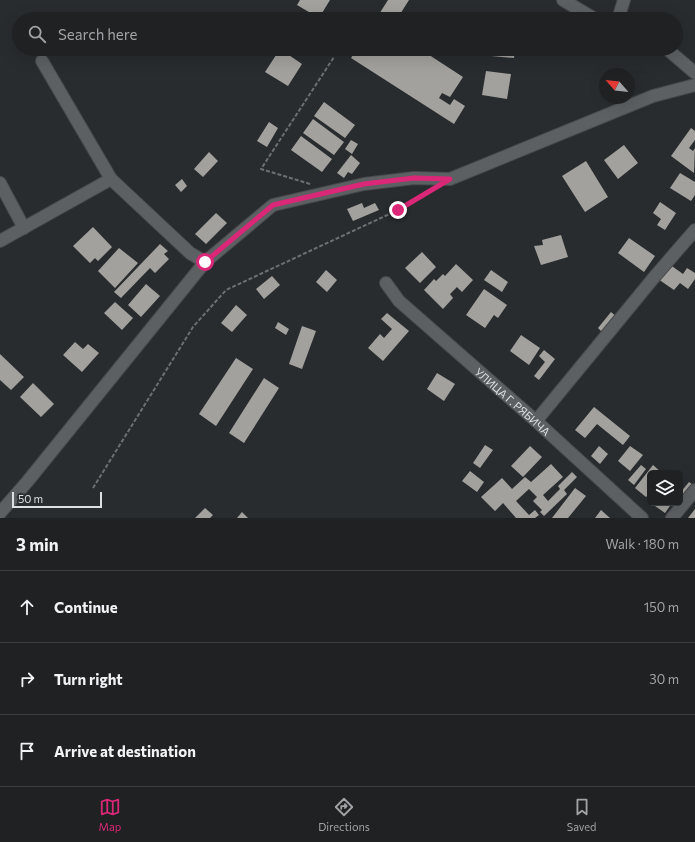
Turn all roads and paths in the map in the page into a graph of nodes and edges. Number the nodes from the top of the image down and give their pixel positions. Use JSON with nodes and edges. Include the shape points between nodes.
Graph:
{"nodes":[{"id":1,"x":563,"y":0,"type":"edge"},
{"id":2,"x":624,"y":0,"type":"edge"},
{"id":3,"x":583,"y":12,"type":"edge"},
{"id":4,"x":620,"y":12,"type":"edge"},
{"id":5,"x":675,"y":56,"type":"edge"},
{"id":6,"x":334,"y":57,"type":"dead end"},
{"id":7,"x":42,"y":61,"type":"dead end"},
{"id":8,"x":695,"y":73,"type":"edge"},
{"id":9,"x":695,"y":85,"type":"edge"},
{"id":10,"x":111,"y":178,"type":"junction"},
{"id":11,"x":0,"y":183,"type":"edge"},
{"id":12,"x":312,"y":184,"type":"dead end"},
{"id":13,"x":431,"y":191,"type":"dead end"},
{"id":14,"x":24,"y":228,"type":"junction"},
{"id":15,"x":695,"y":230,"type":"edge"},
{"id":16,"x":0,"y":241,"type":"edge"},
{"id":17,"x":205,"y":262,"type":"junction"},
{"id":18,"x":386,"y":283,"type":"dead end"},
{"id":19,"x":536,"y":421,"type":"junction"},
{"id":20,"x":93,"y":488,"type":"dead end"},
{"id":21,"x":695,"y":490,"type":"edge"},
{"id":22,"x":0,"y":513,"type":"edge"},
{"id":23,"x":642,"y":518,"type":"edge"},
{"id":24,"x":672,"y":518,"type":"edge"}],
"edges":[{"from":1,"to":3,"type":"street"},
{"from":2,"to":4,"type":"street"},
{"from":5,"to":8,"type":"street"},
{"from":6,"to":12,"type":"path","via":[[261,169]]},
{"from":7,"to":10,"type":"street"},
{"from":9,"to":17,"type":"street","via":[[653,96],[450,179],[414,178],[364,184],[273,205]]},
{"from":10,"to":14,"type":"street"},
{"from":10,"to":17,"type":"street","via":[[190,253]]},
{"from":11,"to":14,"type":"street"},
{"from":13,"to":20,"type":"path","via":[[398,210],[226,290],[193,327]]},
{"from":14,"to":16,"type":"street"},
{"from":15,"to":19,"type":"street"},
{"from":17,"to":22,"type":"street"},
{"from":18,"to":19,"type":"street","name":"УЛИЦА Г. РЯБИЧА","via":[[399,301]]},
{"from":19,"to":23,"type":"street","name":"УЛИЦА Г. РЯБИЧА"},
{"from":21,"to":24,"type":"street"}]}
